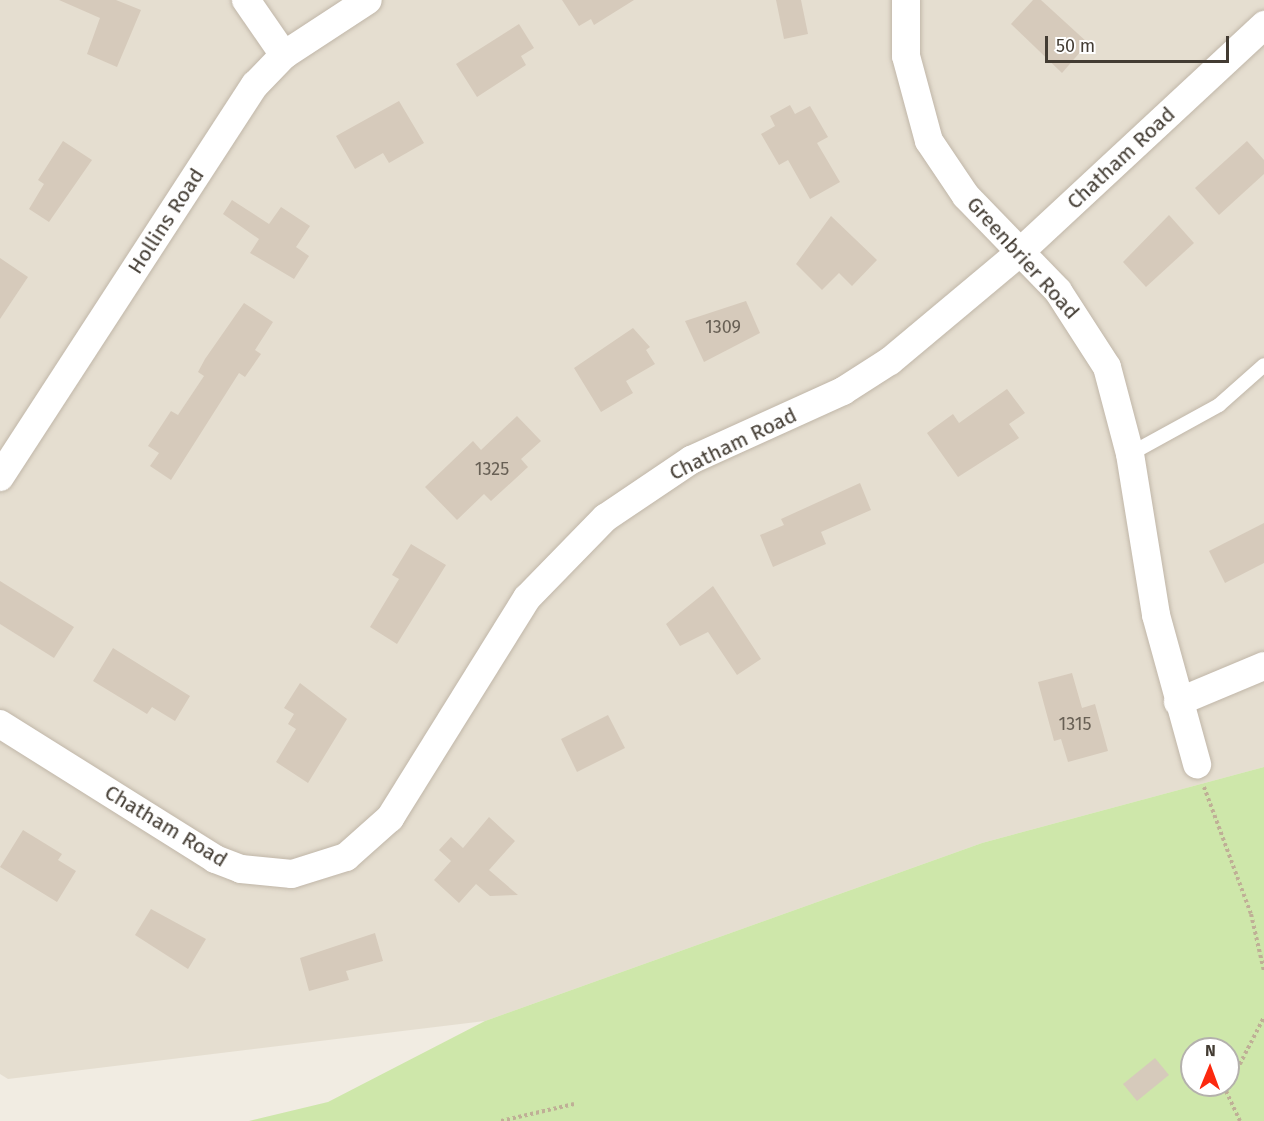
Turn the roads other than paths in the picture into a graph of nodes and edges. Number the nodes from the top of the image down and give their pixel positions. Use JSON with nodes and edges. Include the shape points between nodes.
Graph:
{"nodes":[{"id":1,"x":246,"y":0,"type":"edge"},
{"id":2,"x":368,"y":0,"type":"edge"},
{"id":3,"x":906,"y":0,"type":"edge"},
{"id":4,"x":1264,"y":25,"type":"edge"},
{"id":5,"x":285,"y":55,"type":"junction"},
{"id":6,"x":1019,"y":253,"type":"junction"},
{"id":7,"x":1264,"y":365,"type":"edge"},
{"id":8,"x":1130,"y":454,"type":"junction"},
{"id":9,"x":5,"y":459,"type":"edge"},
{"id":10,"x":1264,"y":666,"type":"edge"},
{"id":11,"x":1178,"y":702,"type":"junction"},
{"id":12,"x":0,"y":724,"type":"edge"},
{"id":13,"x":1197,"y":764,"type":"road end"}],
"edges":[{"from":1,"to":5,"type":"street"},
{"from":2,"to":5,"type":"street","name":"Hollins Road"},
{"from":3,"to":6,"type":"street","name":"Greenbrier Road","via":[[906,56],[929,141],[966,196]]},
{"from":4,"to":6,"type":"street","name":"Chatham Road"},
{"from":5,"to":9,"type":"street","name":"Hollins Road","via":[[255,85]]},
{"from":6,"to":8,"type":"street","name":"Greenbrier Road","via":[[1086,327],[1107,367]]},
{"from":6,"to":12,"type":"street","name":"Chatham Road","via":[[890,361],[843,391],[691,460],[605,518],[527,598],[390,818],[346,857],[292,874],[241,869],[215,859]]},
{"from":7,"to":8,"type":"lane","via":[[1219,405]]},
{"from":8,"to":11,"type":"street","name":"Greenbrier Road","via":[[1156,615]]},
{"from":10,"to":11,"type":"street"},
{"from":11,"to":13,"type":"street","name":"Greenbrier Road"}]}
